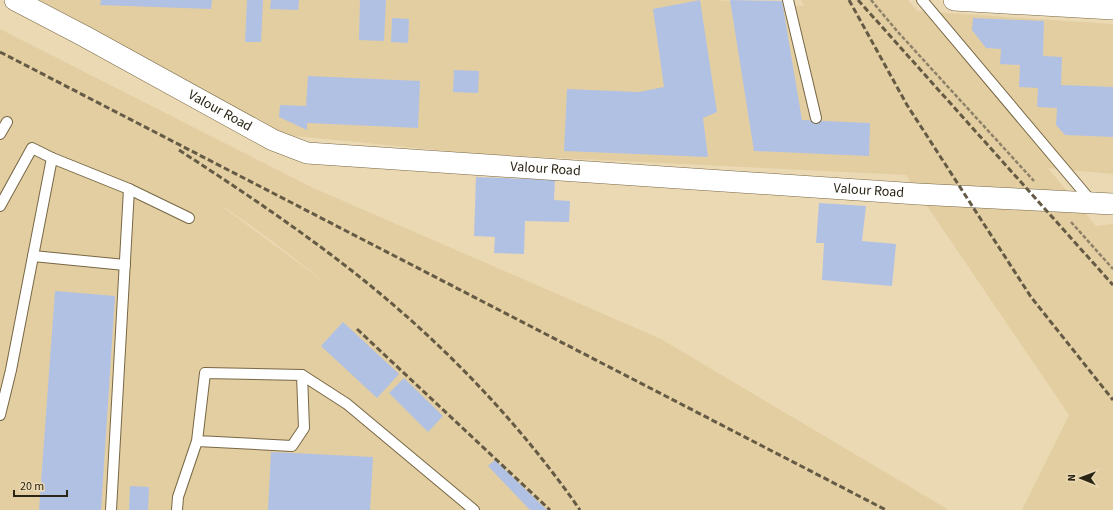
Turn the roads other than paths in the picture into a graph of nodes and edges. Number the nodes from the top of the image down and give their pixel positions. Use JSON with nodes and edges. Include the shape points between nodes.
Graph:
{"nodes":[{"id":1,"x":15,"y":0,"type":"edge"},
{"id":2,"x":788,"y":0,"type":"edge"},
{"id":3,"x":922,"y":0,"type":"edge"},
{"id":4,"x":954,"y":0,"type":"edge"},
{"id":5,"x":1113,"y":9,"type":"edge"},
{"id":6,"x":816,"y":118,"type":"dead end"},
{"id":7,"x":6,"y":122,"type":"dead end"},
{"id":8,"x":0,"y":134,"type":"edge"},
{"id":9,"x":52,"y":158,"type":"junction"},
{"id":10,"x":129,"y":189,"type":"junction"},
{"id":11,"x":1092,"y":202,"type":"junction"},
{"id":12,"x":1113,"y":204,"type":"edge"},
{"id":13,"x":0,"y":206,"type":"edge"},
{"id":14,"x":189,"y":218,"type":"dead end"},
{"id":15,"x":33,"y":256,"type":"junction"},
{"id":16,"x":125,"y":265,"type":"junction"},
{"id":17,"x":302,"y":376,"type":"junction"},
{"id":18,"x":0,"y":415,"type":"edge"},
{"id":19,"x":197,"y":441,"type":"junction"},
{"id":20,"x":111,"y":510,"type":"edge"},
{"id":21,"x":177,"y":510,"type":"edge"},
{"id":22,"x":474,"y":510,"type":"edge"}],
"edges":[{"from":1,"to":11,"type":"street","name":"Valour Road","via":[[273,140],[307,153],[918,194]]},
{"from":2,"to":6,"type":"lane"},
{"from":3,"to":11,"type":"lane"},
{"from":4,"to":5,"type":"street"},
{"from":7,"to":8,"type":"lane"},
{"from":9,"to":10,"type":"lane"},
{"from":9,"to":13,"type":"lane","via":[[32,148]]},
{"from":9,"to":15,"type":"lane"},
{"from":10,"to":14,"type":"lane"},
{"from":10,"to":16,"type":"lane"},
{"from":11,"to":12,"type":"street","name":"Valour Road"},
{"from":15,"to":16,"type":"lane"},
{"from":15,"to":18,"type":"lane"},
{"from":16,"to":20,"type":"lane"},
{"from":17,"to":19,"type":"lane","via":[[205,373]]},
{"from":17,"to":19,"type":"lane","via":[[304,428],[292,446]]},
{"from":17,"to":22,"type":"lane","via":[[347,404]]},
{"from":19,"to":21,"type":"lane","via":[[178,497]]}]}
